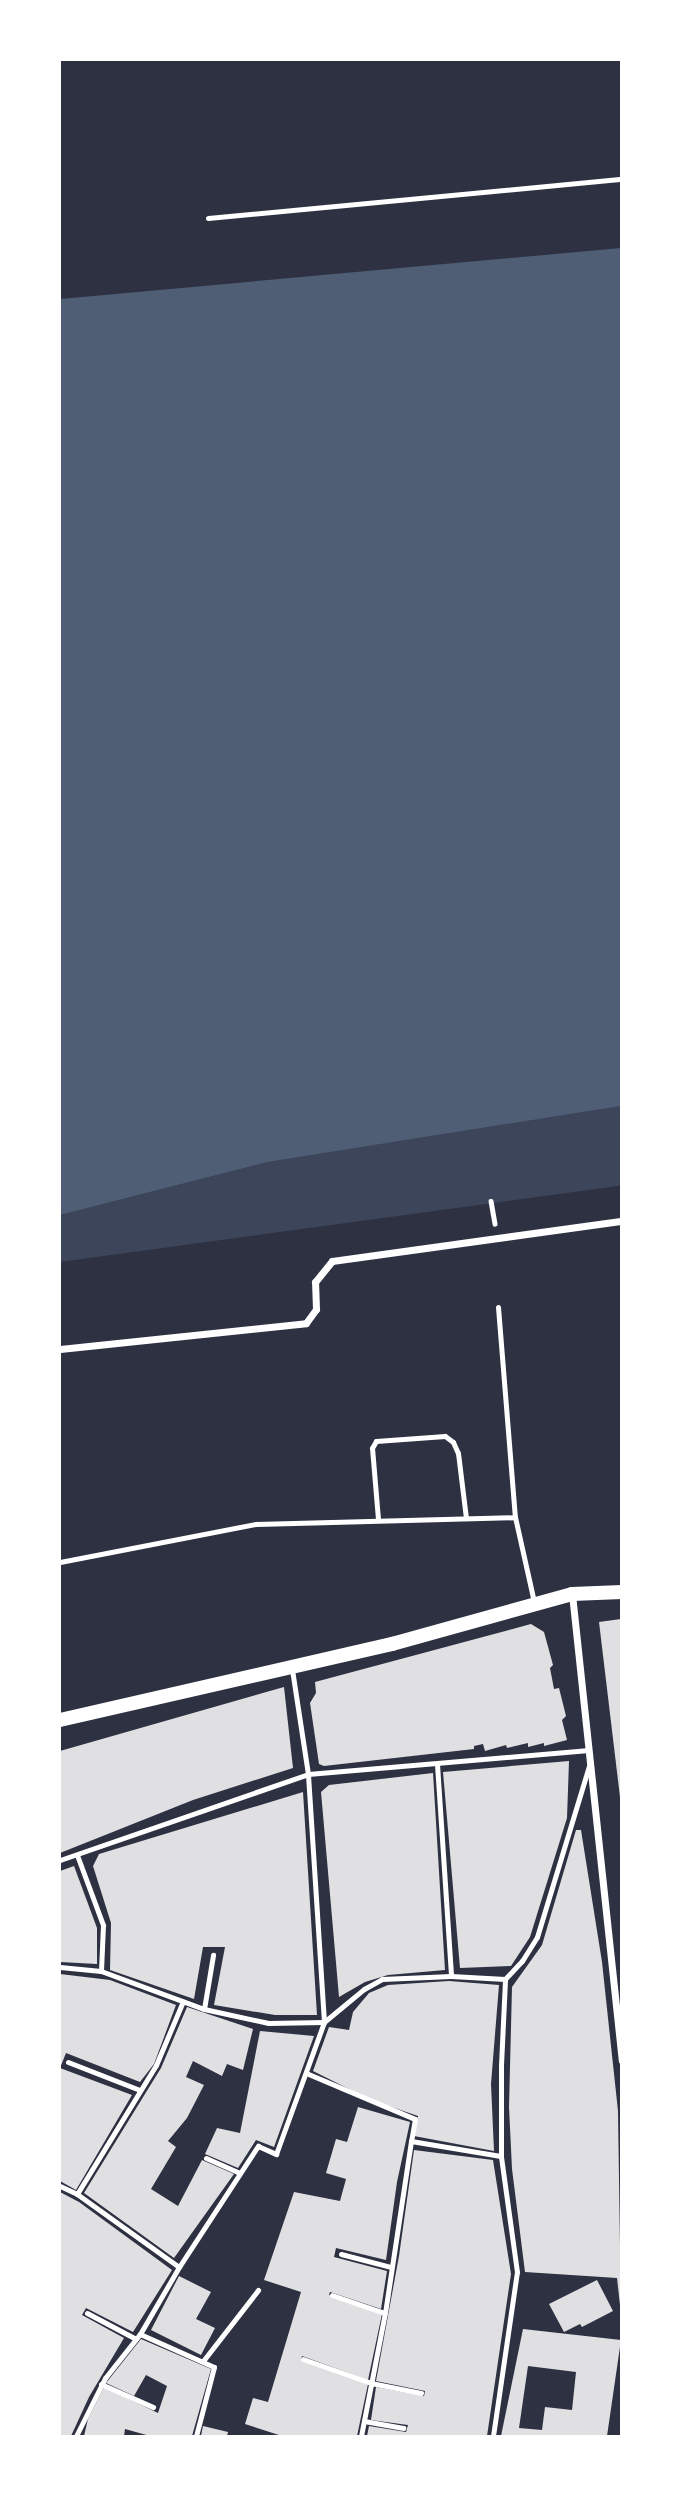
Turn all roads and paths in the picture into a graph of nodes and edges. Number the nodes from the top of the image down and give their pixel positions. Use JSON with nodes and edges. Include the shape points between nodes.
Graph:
{"nodes":[{"id":1,"x":621,"y":179,"type":"edge"},
{"id":2,"x":208,"y":218,"type":"dead end"},
{"id":3,"x":491,"y":1201,"type":"dead end"},
{"id":4,"x":621,"y":1221,"type":"edge"},
{"id":5,"x":497,"y":1237,"type":"junction"},
{"id":6,"x":498,"y":1307,"type":"dead end"},
{"id":7,"x":60,"y":1349,"type":"edge"},
{"id":8,"x":515,"y":1517,"type":"junction"},
{"id":9,"x":466,"y":1518,"type":"junction"},
{"id":10,"x":378,"y":1519,"type":"junction"},
{"id":11,"x":60,"y":1562,"type":"edge"},
{"id":12,"x":621,"y":1592,"type":"edge"},
{"id":13,"x":572,"y":1594,"type":"junction"},
{"id":14,"x":534,"y":1605,"type":"junction"},
{"id":15,"x":291,"y":1667,"type":"junction"},
{"id":16,"x":60,"y":1720,"type":"edge"},
{"id":17,"x":589,"y":1750,"type":"junction"},
{"id":18,"x":590,"y":1763,"type":"junction"},
{"id":19,"x":437,"y":1764,"type":"junction"},
{"id":20,"x":308,"y":1774,"type":"junction"},
{"id":21,"x":77,"y":1855,"type":"junction"},
{"id":22,"x":60,"y":1860,"type":"edge"},
{"id":23,"x":214,"y":1955,"type":"dead end"},
{"id":24,"x":60,"y":1967,"type":"edge"},
{"id":25,"x":101,"y":1971,"type":"junction"},
{"id":26,"x":451,"y":1976,"type":"junction"},
{"id":27,"x":505,"y":1979,"type":"junction"},
{"id":28,"x":183,"y":2001,"type":"junction"},
{"id":29,"x":204,"y":2008,"type":"junction"},
{"id":30,"x":324,"y":2022,"type":"junction"},
{"id":31,"x":621,"y":2060,"type":"edge"},
{"id":32,"x":68,"y":2062,"type":"dead end"},
{"id":33,"x":306,"y":2073,"type":"junction"},
{"id":34,"x":140,"y":2090,"type":"junction"},
{"id":35,"x":411,"y":2141,"type":"junction"},
{"id":36,"x":501,"y":2156,"type":"junction"},
{"id":37,"x":206,"y":2158,"type":"dead end"},
{"id":38,"x":240,"y":2173,"type":"junction"},
{"id":39,"x":60,"y":2186,"type":"edge"},
{"id":40,"x":77,"y":2194,"type":"junction"},
{"id":41,"x":341,"y":2254,"type":"dead end"},
{"id":42,"x":179,"y":2267,"type":"junction"},
{"id":43,"x":391,"y":2267,"type":"junction"},
{"id":44,"x":258,"y":2290,"type":"dead end"},
{"id":45,"x":332,"y":2295,"type":"dead end"},
{"id":46,"x":87,"y":2313,"type":"dead end"},
{"id":47,"x":385,"y":2313,"type":"junction"},
{"id":48,"x":138,"y":2336,"type":"junction"},
{"id":49,"x":303,"y":2359,"type":"dead end"},
{"id":50,"x":203,"y":2361,"type":"junction"},
{"id":51,"x":371,"y":2383,"type":"junction"},
{"id":52,"x":101,"y":2384,"type":"junction"},
{"id":53,"x":421,"y":2393,"type":"dead end"},
{"id":54,"x":153,"y":2407,"type":"dead end"},
{"id":55,"x":364,"y":2421,"type":"junction"},
{"id":56,"x":404,"y":2428,"type":"dead end"},
{"id":57,"x":76,"y":2437,"type":"edge"},
{"id":58,"x":196,"y":2437,"type":"edge"},
{"id":59,"x":361,"y":2437,"type":"edge"},
{"id":60,"x":493,"y":2437,"type":"edge"}],
"edges":[{"from":1,"to":2,"type":"lane"},
{"from":3,"to":5,"type":"path"},
{"from":4,"to":5,"type":"street"},
{"from":5,"to":7,"type":"street","via":[[332,1261],[315,1282],[316,1309],[306,1323]]},
{"from":6,"to":8,"type":"lane"},
{"from":8,"to":9,"type":"lane"},
{"from":8,"to":14,"type":"lane"},
{"from":9,"to":10,"type":"lane"},
{"from":9,"to":10,"type":"lane","via":[[458,1453],[445,1436],[376,1441],[372,1448]]},
{"from":10,"to":11,"type":"lane","via":[[256,1524]]},
{"from":12,"to":13,"type":"main road"},
{"from":13,"to":14,"type":"main road"},
{"from":13,"to":17,"type":"street"},
{"from":14,"to":15,"type":"main road"},
{"from":15,"to":16,"type":"main road"},
{"from":15,"to":20,"type":"lane"},
{"from":17,"to":18,"type":"street"},
{"from":17,"to":19,"type":"lane"},
{"from":18,"to":27,"type":"lane","via":[[537,1937]]},
{"from":18,"to":31,"type":"street"},
{"from":19,"to":20,"type":"lane"},
{"from":19,"to":26,"type":"lane"},
{"from":20,"to":21,"type":"lane"},
{"from":20,"to":30,"type":"lane"},
{"from":21,"to":22,"type":"lane"},
{"from":21,"to":25,"type":"lane","via":[[103,1925]]},
{"from":23,"to":29,"type":"lane"},
{"from":24,"to":25,"type":"lane"},
{"from":25,"to":28,"type":"lane"},
{"from":26,"to":27,"type":"lane"},
{"from":26,"to":30,"type":"lane","via":[[382,1979]]},
{"from":27,"to":36,"type":"lane"},
{"from":28,"to":29,"type":"lane"},
{"from":28,"to":34,"type":"lane","via":[[156,2065]]},
{"from":29,"to":30,"type":"lane","via":[[268,2023]]},
{"from":30,"to":33,"type":"lane"},
{"from":32,"to":34,"type":"lane"},
{"from":33,"to":35,"type":"lane","via":[[415,2119]]},
{"from":33,"to":38,"type":"lane","via":[[276,2154],[258,2146]]},
{"from":34,"to":40,"type":"lane"},
{"from":35,"to":36,"type":"lane"},
{"from":35,"to":43,"type":"lane"},
{"from":36,"to":60,"type":"lane","via":[[517,2272]]},
{"from":37,"to":38,"type":"lane"},
{"from":38,"to":42,"type":"lane"},
{"from":39,"to":40,"type":"lane"},
{"from":40,"to":42,"type":"lane"},
{"from":41,"to":43,"type":"lane"},
{"from":42,"to":48,"type":"lane"},
{"from":43,"to":47,"type":"lane"},
{"from":44,"to":50,"type":"lane"},
{"from":45,"to":47,"type":"lane"},
{"from":46,"to":48,"type":"lane"},
{"from":47,"to":51,"type":"lane"},
{"from":48,"to":50,"type":"lane"},
{"from":48,"to":52,"type":"lane"},
{"from":49,"to":51,"type":"lane"},
{"from":50,"to":58,"type":"lane","via":[[214,2367]]},
{"from":51,"to":53,"type":"lane"},
{"from":51,"to":55,"type":"lane"},
{"from":52,"to":54,"type":"lane"},
{"from":52,"to":57,"type":"lane"},
{"from":55,"to":56,"type":"lane"},
{"from":55,"to":59,"type":"lane"}]}
